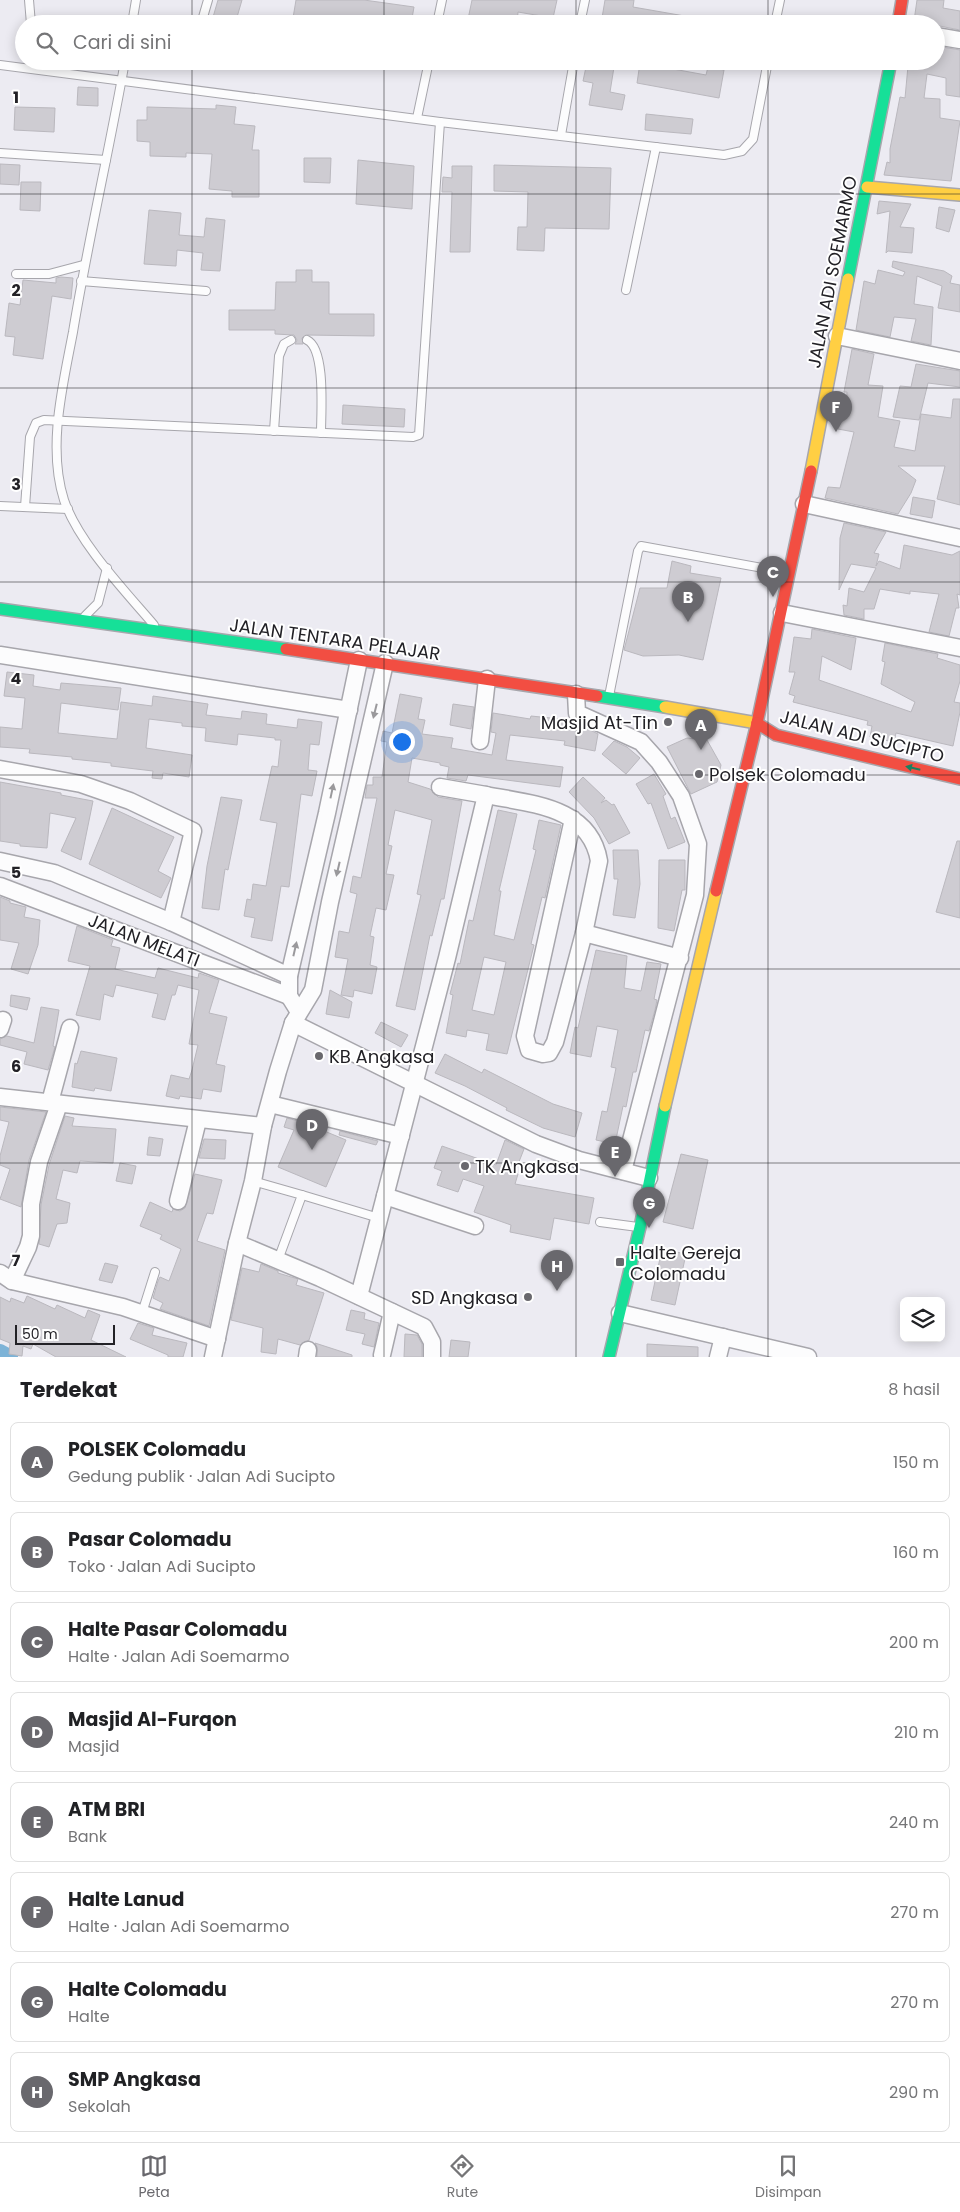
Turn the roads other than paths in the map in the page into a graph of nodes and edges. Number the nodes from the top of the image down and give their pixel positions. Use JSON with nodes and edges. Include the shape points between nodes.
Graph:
{"nodes":[{"id":1,"x":29,"y":0,"type":"edge"},
{"id":2,"x":136,"y":0,"type":"edge"},
{"id":3,"x":208,"y":0,"type":"edge"},
{"id":4,"x":442,"y":0,"type":"edge"},
{"id":5,"x":585,"y":0,"type":"edge"},
{"id":6,"x":780,"y":0,"type":"edge"},
{"id":7,"x":902,"y":0,"type":"edge"},
{"id":8,"x":30,"y":15,"type":"edge"},
{"id":9,"x":134,"y":15,"type":"edge"},
{"id":10,"x":204,"y":15,"type":"edge"},
{"id":11,"x":439,"y":15,"type":"edge"},
{"id":12,"x":582,"y":15,"type":"edge"},
{"id":13,"x":777,"y":15,"type":"edge"},
{"id":14,"x":900,"y":15,"type":"edge"},
{"id":15,"x":945,"y":38,"type":"edge"},
{"id":16,"x":960,"y":40,"type":"edge"},
{"id":17,"x":0,"y":65,"type":"edge"},
{"id":18,"x":15,"y":65,"type":"edge"},
{"id":19,"x":62,"y":70,"type":"edge"},
{"id":20,"x":123,"y":70,"type":"edge"},
{"id":21,"x":427,"y":70,"type":"edge"},
{"id":22,"x":572,"y":70,"type":"edge"},
{"id":23,"x":766,"y":70,"type":"edge"},
{"id":24,"x":889,"y":70,"type":"edge"},
{"id":25,"x":121,"y":81,"type":"junction"},
{"id":26,"x":417,"y":118,"type":"junction"},
{"id":27,"x":440,"y":122,"type":"junction"},
{"id":28,"x":561,"y":136,"type":"junction"},
{"id":29,"x":656,"y":147,"type":"junction"},
{"id":30,"x":0,"y":154,"type":"edge"},
{"id":31,"x":106,"y":160,"type":"junction"},
{"id":32,"x":867,"y":187,"type":"junction"},
{"id":33,"x":960,"y":195,"type":"edge"},
{"id":34,"x":83,"y":265,"type":"junction"},
{"id":35,"x":16,"y":274,"type":"dead end"},
{"id":36,"x":81,"y":281,"type":"junction"},
{"id":37,"x":626,"y":290,"type":"dead end"},
{"id":38,"x":206,"y":291,"type":"dead end"},
{"id":39,"x":837,"y":336,"type":"junction"},
{"id":40,"x":291,"y":340,"type":"dead end"},
{"id":41,"x":307,"y":340,"type":"dead end"},
{"id":42,"x":960,"y":362,"type":"edge"},
{"id":43,"x":58,"y":420,"type":"junction"},
{"id":44,"x":274,"y":431,"type":"junction"},
{"id":45,"x":322,"y":433,"type":"junction"},
{"id":46,"x":804,"y":504,"type":"junction"},
{"id":47,"x":0,"y":506,"type":"edge"},
{"id":48,"x":25,"y":507,"type":"junction"},
{"id":49,"x":68,"y":510,"type":"junction"},
{"id":50,"x":960,"y":538,"type":"edge"},
{"id":51,"x":107,"y":568,"type":"junction"},
{"id":52,"x":790,"y":572,"type":"junction"},
{"id":53,"x":0,"y":609,"type":"edge"},
{"id":54,"x":782,"y":613,"type":"junction"},
{"id":55,"x":80,"y":620,"type":"junction"},
{"id":56,"x":161,"y":632,"type":"junction"},
{"id":57,"x":960,"y":648,"type":"edge"},
{"id":58,"x":0,"y":655,"type":"edge"},
{"id":59,"x":360,"y":660,"type":"junction"},
{"id":60,"x":385,"y":663,"type":"junction"},
{"id":61,"x":487,"y":679,"type":"junction"},
{"id":62,"x":576,"y":694,"type":"junction"},
{"id":63,"x":608,"y":699,"type":"junction"},
{"id":64,"x":665,"y":707,"type":"joint"},
{"id":65,"x":349,"y":710,"type":"junction"},
{"id":66,"x":779,"y":721,"type":"dead end"},
{"id":67,"x":757,"y":723,"type":"junction"},
{"id":68,"x":480,"y":741,"type":"dead end"},
{"id":69,"x":0,"y":769,"type":"edge"},
{"id":70,"x":960,"y":779,"type":"edge"},
{"id":71,"x":440,"y":786,"type":"dead end"},
{"id":72,"x":486,"y":795,"type":"junction"},
{"id":73,"x":573,"y":820,"type":"junction"},
{"id":74,"x":0,"y":861,"type":"edge"},
{"id":75,"x":0,"y":886,"type":"edge"},
{"id":76,"x":171,"y":922,"type":"junction"},
{"id":77,"x":584,"y":933,"type":"junction"},
{"id":78,"x":680,"y":958,"type":"junction"},
{"id":79,"x":289,"y":976,"type":"junction"},
{"id":80,"x":289,"y":996,"type":"junction"},
{"id":81,"x":296,"y":1017,"type":"junction"},
{"id":82,"x":70,"y":1028,"type":"dead end"},
{"id":83,"x":414,"y":1084,"type":"junction"},
{"id":84,"x":0,"y":1097,"type":"edge"},
{"id":85,"x":54,"y":1103,"type":"junction"},
{"id":86,"x":270,"y":1104,"type":"junction"},
{"id":87,"x":198,"y":1120,"type":"junction"},
{"id":88,"x":263,"y":1126,"type":"junction"},
{"id":89,"x":401,"y":1136,"type":"junction"},
{"id":90,"x":623,"y":1171,"type":"junction"},
{"id":91,"x":649,"y":1178,"type":"junction"},
{"id":92,"x":254,"y":1181,"type":"junction"},
{"id":93,"x":302,"y":1196,"type":"junction"},
{"id":94,"x":385,"y":1196,"type":"junction"},
{"id":95,"x":178,"y":1201,"type":"dead end"},
{"id":96,"x":380,"y":1218,"type":"junction"},
{"id":97,"x":600,"y":1222,"type":"dead end"},
{"id":98,"x":475,"y":1226,"type":"dead end"},
{"id":99,"x":640,"y":1227,"type":"junction"},
{"id":100,"x":237,"y":1243,"type":"junction"},
{"id":101,"x":278,"y":1260,"type":"junction"},
{"id":102,"x":155,"y":1272,"type":"dead end"},
{"id":103,"x":6,"y":1277,"type":"edge"},
{"id":104,"x":360,"y":1296,"type":"junction"},
{"id":105,"x":392,"y":1312,"type":"junction"},
{"id":106,"x":142,"y":1313,"type":"junction"},
{"id":107,"x":620,"y":1313,"type":"junction"},
{"id":108,"x":723,"y":1337,"type":"junction"},
{"id":109,"x":217,"y":1339,"type":"junction"},
{"id":110,"x":382,"y":1355,"type":"dead end"},
{"id":111,"x":785,"y":1355,"type":"edge"},
{"id":112,"x":213,"y":1357,"type":"edge"},
{"id":113,"x":432,"y":1357,"type":"edge"},
{"id":114,"x":609,"y":1357,"type":"edge"},
{"id":115,"x":718,"y":1357,"type":"edge"},
{"id":116,"x":808,"y":1357,"type":"edge"}],
"edges":[{"from":1,"to":8,"type":"lane"},
{"from":2,"to":9,"type":"lane"},
{"from":3,"to":10,"type":"lane"},
{"from":4,"to":11,"type":"lane"},
{"from":5,"to":12,"type":"lane"},
{"from":6,"to":13,"type":"lane"},
{"from":7,"to":14,"type":"main road"},
{"from":15,"to":16,"type":"street"},
{"from":17,"to":18,"type":"lane"},
{"from":19,"to":25,"type":"lane"},
{"from":20,"to":25,"type":"lane"},
{"from":21,"to":26,"type":"lane"},
{"from":22,"to":28,"type":"lane"},
{"from":23,"to":29,"type":"lane","via":[[754,139],[742,151],[724,155]]},
{"from":24,"to":32,"type":"main road","name":"JALAN ADI SOEMARMO"},
{"from":25,"to":26,"type":"lane"},
{"from":25,"to":31,"type":"lane"},
{"from":26,"to":27,"type":"lane"},
{"from":27,"to":28,"type":"lane"},
{"from":27,"to":45,"type":"lane","via":[[419,435]]},
{"from":28,"to":29,"type":"lane"},
{"from":29,"to":37,"type":"lane"},
{"from":30,"to":31,"type":"lane"},
{"from":31,"to":34,"type":"lane"},
{"from":32,"to":33,"type":"main road"},
{"from":32,"to":39,"type":"main road","name":"JALAN ADI SOEMARMO"},
{"from":34,"to":35,"type":"lane","via":[[49,274]]},
{"from":34,"to":36,"type":"lane"},
{"from":36,"to":38,"type":"lane"},
{"from":36,"to":43,"type":"lane"},
{"from":39,"to":42,"type":"street"},
{"from":39,"to":46,"type":"main road","name":"JALAN ADI SOEMARMO"},
{"from":40,"to":44,"type":"lane","via":[[284,344],[279,356]]},
{"from":41,"to":45,"type":"lane","via":[[314,346],[319,361]]},
{"from":43,"to":44,"type":"lane"},
{"from":43,"to":48,"type":"lane","via":[[44,420],[32,428]]},
{"from":43,"to":49,"type":"lane","via":[[59,478]]},
{"from":44,"to":45,"type":"lane"},
{"from":46,"to":50,"type":"street"},
{"from":46,"to":52,"type":"main road","name":"JALAN ADI SOEMARMO"},
{"from":47,"to":48,"type":"lane"},
{"from":48,"to":49,"type":"lane"},
{"from":49,"to":51,"type":"lane"},
{"from":51,"to":55,"type":"lane","via":[[98,603]]},
{"from":51,"to":56,"type":"lane"},
{"from":52,"to":54,"type":"main road","name":"JALAN ADI SOEMARMO"},
{"from":52,"to":63,"type":"lane","via":[[641,546]]},
{"from":53,"to":55,"type":"main road","name":"JALAN TENTARA PELAJAR"},
{"from":54,"to":57,"type":"street"},
{"from":54,"to":67,"type":"main road","name":"JALAN ADI SOEMARMO"},
{"from":55,"to":56,"type":"main road","name":"JALAN TENTARA PELAJAR"},
{"from":56,"to":59,"type":"main road","name":"JALAN TENTARA PELAJAR"},
{"from":58,"to":65,"type":"street"},
{"from":59,"to":60,"type":"main road","name":"JALAN TENTARA PELAJAR"},
{"from":59,"to":65,"type":"street"},
{"from":60,"to":61,"type":"main road","name":"JALAN TENTARA PELAJAR"},
{"from":60,"to":81,"type":"street","one_way":true,"via":[[313,990]]},
{"from":61,"to":62,"type":"main road","name":"JALAN TENTARA PELAJAR"},
{"from":61,"to":68,"type":"street"},
{"from":62,"to":63,"type":"main road","name":"JALAN TENTARA PELAJAR"},
{"from":62,"to":78,"type":"street","via":[[576,713],[641,742],[659,762],[681,796],[696,831],[697,881]]},
{"from":63,"to":64,"type":"main road","name":"JALAN TENTARA PELAJAR"},
{"from":64,"to":67,"type":"main road","name":"JALAN ADI SUCIPTO"},
{"from":79,"to":65,"type":"street","one_way":true},
{"from":66,"to":67,"type":"main road","name":"JALAN ADI SUCIPTO"},
{"from":70,"to":67,"type":"main road","name":"JALAN ADI SUCIPTO","one_way":true,"via":[[776,735]]},
{"from":67,"to":91,"type":"main road","name":"JALAN ADI SOEMARMO","via":[[693,981]]},
{"from":69,"to":76,"type":"street","via":[[81,784],[130,801],[192,831]]},
{"from":71,"to":72,"type":"street"},
{"from":72,"to":73,"type":"street","via":[[558,810]]},
{"from":72,"to":83,"type":"street"},
{"from":73,"to":77,"type":"street","via":[[584,828],[599,861]]},
{"from":73,"to":77,"type":"street","via":[[525,1036],[529,1050],[549,1053],[552,1049]]},
{"from":74,"to":76,"type":"street","via":[[54,873]]},
{"from":75,"to":80,"type":"street","name":"JALAN MELATI"},
{"from":76,"to":79,"type":"street"},
{"from":77,"to":78,"type":"street"},
{"from":78,"to":90,"type":"street"},
{"from":79,"to":80,"type":"street"},
{"from":80,"to":81,"type":"street"},
{"from":81,"to":83,"type":"street"},
{"from":81,"to":86,"type":"street"},
{"from":82,"to":85,"type":"street"},
{"from":83,"to":89,"type":"street"},
{"from":83,"to":90,"type":"street","via":[[536,1144],[579,1160]]},
{"from":84,"to":85,"type":"street"},
{"from":85,"to":87,"type":"street"},
{"from":85,"to":103,"type":"street","via":[[31,1204],[28,1247]]},
{"from":86,"to":88,"type":"street"},
{"from":86,"to":89,"type":"street"},
{"from":87,"to":88,"type":"street"},
{"from":87,"to":95,"type":"street"},
{"from":88,"to":92,"type":"street"},
{"from":89,"to":94,"type":"street"},
{"from":90,"to":91,"type":"street"},
{"from":91,"to":99,"type":"main road","name":"JALAN ADI SOEMARMO"},
{"from":92,"to":93,"type":"lane"},
{"from":92,"to":100,"type":"street"},
{"from":93,"to":96,"type":"lane"},
{"from":93,"to":101,"type":"lane"},
{"from":94,"to":96,"type":"street"},
{"from":94,"to":98,"type":"street"},
{"from":96,"to":104,"type":"street"},
{"from":97,"to":99,"type":"lane"},
{"from":99,"to":107,"type":"main road","name":"JALAN ADI SOEMARMO"},
{"from":100,"to":101,"type":"street"},
{"from":100,"to":109,"type":"street"},
{"from":101,"to":104,"type":"street"},
{"from":102,"to":106,"type":"lane"},
{"from":103,"to":106,"type":"street"},
{"from":104,"to":105,"type":"street"},
{"from":105,"to":110,"type":"street"},
{"from":105,"to":113,"type":"street","via":[[424,1327],[432,1342]]},
{"from":106,"to":109,"type":"street"},
{"from":107,"to":108,"type":"street"},
{"from":107,"to":114,"type":"main road","name":"JALAN ADI SOEMARMO"},
{"from":108,"to":111,"type":"street"},
{"from":108,"to":115,"type":"street"},
{"from":109,"to":112,"type":"street"},
{"from":111,"to":116,"type":"street"}]}
